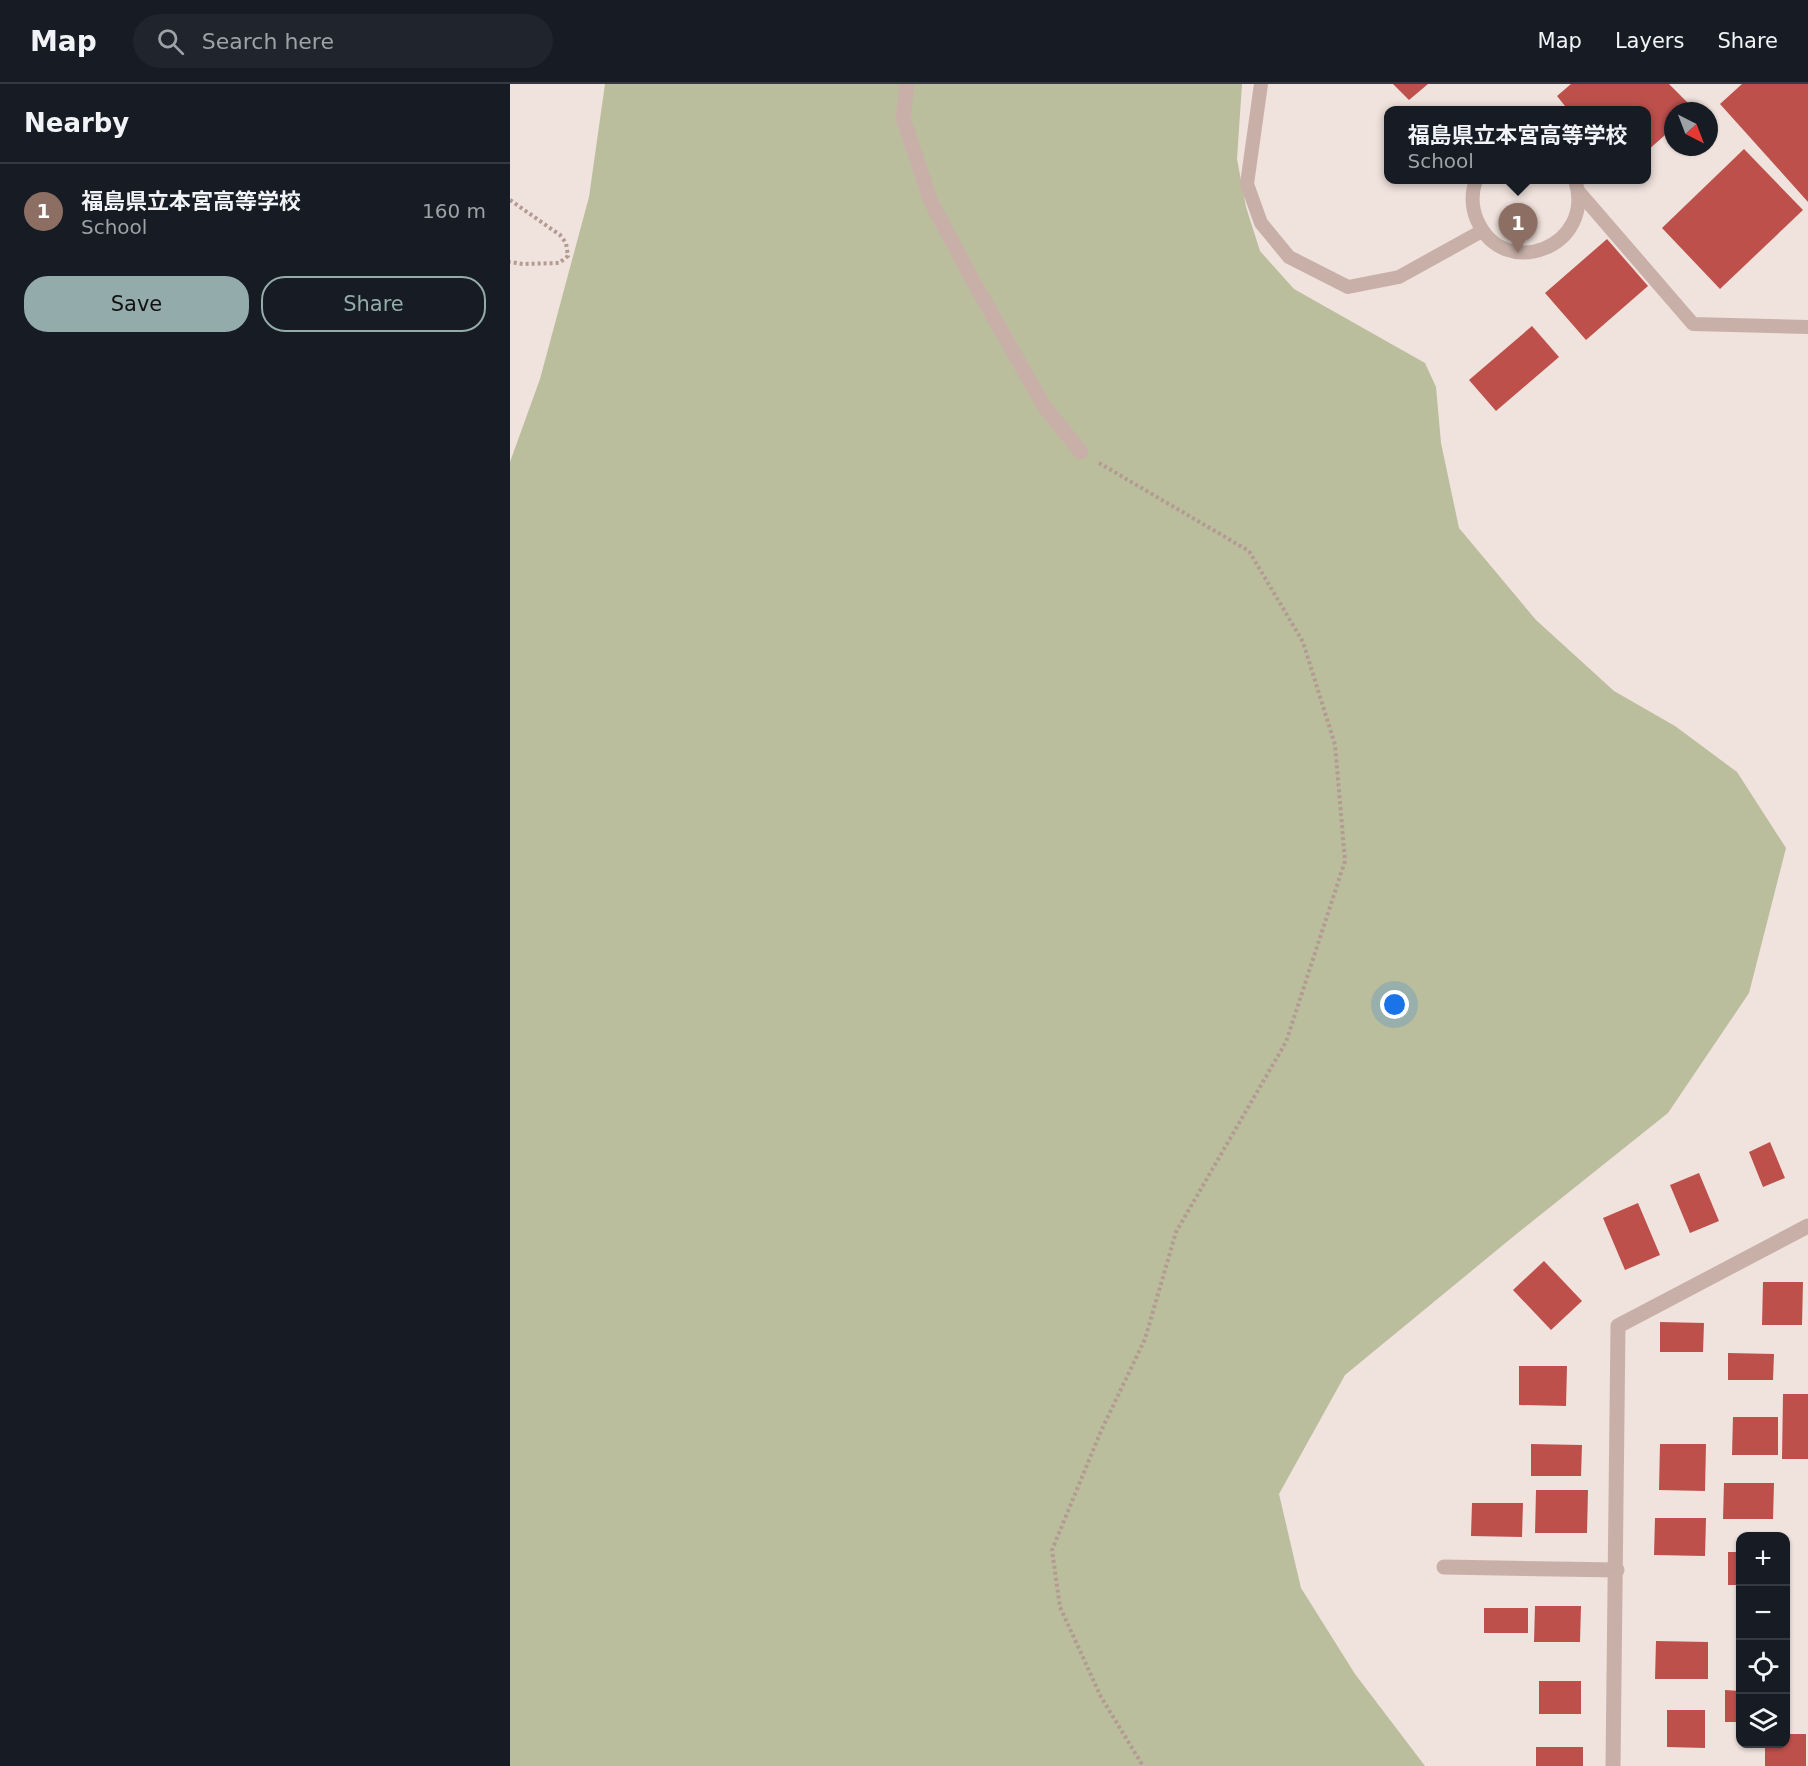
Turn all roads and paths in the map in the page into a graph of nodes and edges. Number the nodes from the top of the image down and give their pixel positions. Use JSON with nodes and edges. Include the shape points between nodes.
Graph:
{"nodes":[{"id":1,"x":907,"y":84,"type":"edge"},
{"id":2,"x":1261,"y":84,"type":"edge"},
{"id":3,"x":1474,"y":184,"type":"edge"},
{"id":4,"x":1577,"y":186,"type":"edge"},
{"id":5,"x":510,"y":200,"type":"edge"},
{"id":6,"x":1482,"y":231,"type":"junction"},
{"id":7,"x":510,"y":262,"type":"edge"},
{"id":8,"x":1808,"y":327,"type":"edge"},
{"id":9,"x":1081,"y":452,"type":"joint"},
{"id":10,"x":1808,"y":1226,"type":"edge"},
{"id":11,"x":1444,"y":1567,"type":"dead end"},
{"id":12,"x":1617,"y":1570,"type":"junction"},
{"id":13,"x":1143,"y":1766,"type":"edge"},
{"id":14,"x":1613,"y":1766,"type":"edge"}],
"edges":[{"from":1,"to":9,"type":"street","via":[[903,118],[931,202],[1044,406]]},
{"from":2,"to":6,"type":"lane","via":[[1247,184],[1261,223],[1289,257],[1347,287],[1399,277]]},
{"from":3,"to":6,"type":"lane","via":[[1473,209]]},
{"from":4,"to":6,"type":"lane","via":[[1579,206],[1574,224],[1562,239],[1546,249],[1512,251],[1495,244]]},
{"from":4,"to":8,"type":"lane","via":[[1693,324]]},
{"from":5,"to":7,"type":"path","via":[[560,235],[568,256],[558,263]]},
{"from":9,"to":13,"type":"path","via":[[1249,551],[1303,642],[1335,745],[1345,861],[1286,1042],[1176,1232],[1145,1339],[1101,1431],[1052,1550],[1060,1607],[1101,1697]]},
{"from":10,"to":12,"type":"street","via":[[1618,1326]]},
{"from":11,"to":12,"type":"street"},
{"from":12,"to":14,"type":"street"}]}
